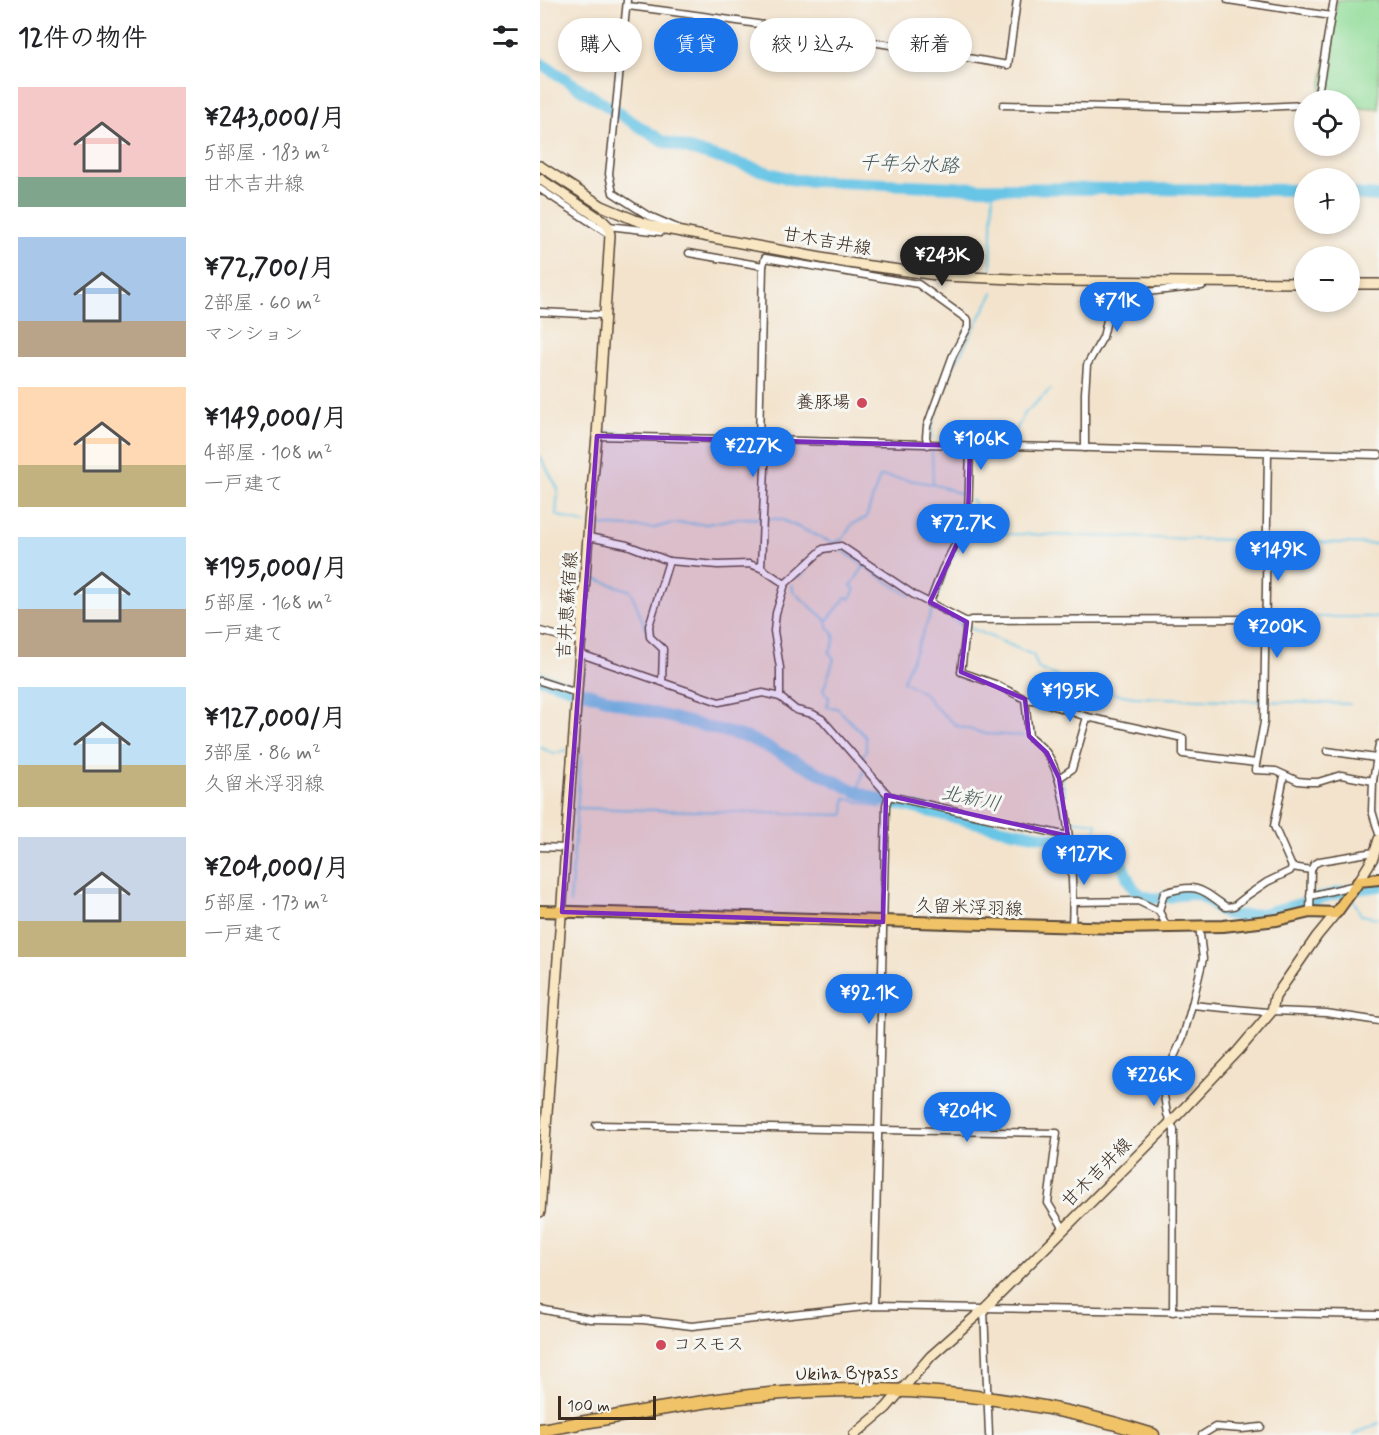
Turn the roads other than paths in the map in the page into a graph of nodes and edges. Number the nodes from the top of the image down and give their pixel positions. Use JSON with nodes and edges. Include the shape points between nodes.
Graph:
{"nodes":[{"id":1,"x":1017,"y":0,"type":"edge"},
{"id":2,"x":1228,"y":0,"type":"edge"},
{"id":3,"x":1335,"y":0,"type":"edge"},
{"id":4,"x":627,"y":3,"type":"edge"},
{"id":5,"x":1332,"y":16,"type":"junction"},
{"id":6,"x":1319,"y":90,"type":"edge"},
{"id":7,"x":1003,"y":105,"type":"dead end"},
{"id":8,"x":1294,"y":106,"type":"edge"},
{"id":9,"x":540,"y":166,"type":"edge"},
{"id":10,"x":540,"y":179,"type":"edge"},
{"id":11,"x":540,"y":189,"type":"edge"},
{"id":12,"x":609,"y":230,"type":"junction"},
{"id":13,"x":692,"y":235,"type":"junction"},
{"id":14,"x":689,"y":253,"type":"dead end"},
{"id":15,"x":763,"y":266,"type":"junction"},
{"id":16,"x":1205,"y":283,"type":"junction"},
{"id":17,"x":1294,"y":283,"type":"edge"},
{"id":18,"x":1360,"y":284,"type":"edge"},
{"id":19,"x":1379,"y":284,"type":"edge"},
{"id":20,"x":540,"y":312,"type":"edge"},
{"id":21,"x":604,"y":315,"type":"junction"},
{"id":22,"x":597,"y":436,"type":"junction"},
{"id":23,"x":759,"y":441,"type":"junction"},
{"id":24,"x":766,"y":441,"type":"junction"},
{"id":25,"x":928,"y":445,"type":"junction"},
{"id":26,"x":970,"y":446,"type":"junction"},
{"id":27,"x":1085,"y":448,"type":"junction"},
{"id":28,"x":1268,"y":452,"type":"junction"},
{"id":29,"x":1379,"y":455,"type":"edge"},
{"id":30,"x":589,"y":529,"type":"junction"},
{"id":31,"x":669,"y":561,"type":"junction"},
{"id":32,"x":761,"y":568,"type":"junction"},
{"id":33,"x":786,"y":584,"type":"junction"},
{"id":34,"x":933,"y":604,"type":"junction"},
{"id":35,"x":1266,"y":619,"type":"junction"},
{"id":36,"x":967,"y":625,"type":"junction"},
{"id":37,"x":540,"y":632,"type":"edge"},
{"id":38,"x":582,"y":642,"type":"junction"},
{"id":39,"x":581,"y":654,"type":"junction"},
{"id":40,"x":540,"y":681,"type":"edge"},
{"id":41,"x":662,"y":682,"type":"junction"},
{"id":42,"x":578,"y":690,"type":"junction"},
{"id":43,"x":780,"y":698,"type":"junction"},
{"id":44,"x":1025,"y":699,"type":"junction"},
{"id":45,"x":1087,"y":717,"type":"junction"},
{"id":46,"x":1379,"y":744,"type":"edge"},
{"id":47,"x":1327,"y":751,"type":"dead end"},
{"id":48,"x":1376,"y":758,"type":"junction"},
{"id":49,"x":1256,"y":763,"type":"junction"},
{"id":50,"x":1284,"y":776,"type":"junction"},
{"id":51,"x":1061,"y":777,"type":"junction"},
{"id":52,"x":1373,"y":781,"type":"junction"},
{"id":53,"x":887,"y":800,"type":"junction"},
{"id":54,"x":1379,"y":834,"type":"edge"},
{"id":55,"x":1379,"y":839,"type":"edge"},
{"id":56,"x":1068,"y":840,"type":"junction"},
{"id":57,"x":540,"y":848,"type":"edge"},
{"id":58,"x":566,"y":848,"type":"junction"},
{"id":59,"x":1374,"y":852,"type":"junction"},
{"id":60,"x":1293,"y":867,"type":"junction"},
{"id":61,"x":1311,"y":870,"type":"junction"},
{"id":62,"x":1379,"y":879,"type":"edge"},
{"id":63,"x":1353,"y":889,"type":"junction"},
{"id":64,"x":1310,"y":896,"type":"junction"},
{"id":65,"x":1073,"y":902,"type":"junction"},
{"id":66,"x":1310,"y":909,"type":"junction"},
{"id":67,"x":540,"y":911,"type":"edge"},
{"id":68,"x":1159,"y":911,"type":"junction"},
{"id":69,"x":562,"y":912,"type":"junction"},
{"id":70,"x":1336,"y":913,"type":"junction"},
{"id":71,"x":883,"y":922,"type":"junction"},
{"id":72,"x":1199,"y":926,"type":"junction"},
{"id":73,"x":1072,"y":927,"type":"junction"},
{"id":74,"x":1167,"y":927,"type":"junction"},
{"id":75,"x":1192,"y":1005,"type":"junction"},
{"id":76,"x":1272,"y":1011,"type":"junction"},
{"id":77,"x":1379,"y":1021,"type":"edge"},
{"id":78,"x":1171,"y":1122,"type":"junction"},
{"id":79,"x":596,"y":1125,"type":"dead end"},
{"id":80,"x":878,"y":1129,"type":"junction"},
{"id":81,"x":540,"y":1212,"type":"edge"},
{"id":82,"x":1064,"y":1229,"type":"junction"},
{"id":83,"x":874,"y":1306,"type":"junction"},
{"id":84,"x":540,"y":1309,"type":"edge"},
{"id":85,"x":984,"y":1309,"type":"junction"},
{"id":86,"x":1173,"y":1312,"type":"junction"},
{"id":87,"x":1379,"y":1315,"type":"edge"},
{"id":88,"x":900,"y":1391,"type":"junction"},
{"id":89,"x":987,"y":1398,"type":"junction"},
{"id":90,"x":1261,"y":1427,"type":"dead end"},
{"id":91,"x":540,"y":1430,"type":"edge"},
{"id":92,"x":854,"y":1435,"type":"edge"},
{"id":93,"x":989,"y":1435,"type":"edge"},
{"id":94,"x":1153,"y":1435,"type":"edge"},
{"id":95,"x":1202,"y":1435,"type":"edge"}],
"edges":[{"from":1,"to":4,"type":"street","via":[[1008,65]]},
{"from":2,"to":5,"type":"street"},
{"from":3,"to":5,"type":"street"},
{"from":4,"to":13,"type":"street","via":[[609,174],[613,193],[647,215]]},
{"from":5,"to":6,"type":"street"},
{"from":7,"to":8,"type":"street","via":[[1218,109]]},
{"from":9,"to":13,"type":"main road","name":"甘木吉井線","via":[[602,206],[643,223]]},
{"from":10,"to":12,"type":"main road","via":[[602,220]]},
{"from":11,"to":12,"type":"street"},
{"from":12,"to":13,"type":"street"},
{"from":12,"to":21,"type":"main road","name":"吉井恵蘇宿線"},
{"from":13,"to":16,"type":"main road","name":"甘木吉井線","via":[[944,276]]},
{"from":14,"to":15,"type":"street"},
{"from":15,"to":23,"type":"street"},
{"from":15,"to":25,"type":"street","via":[[765,258],[918,284],[968,320],[927,426]]},
{"from":16,"to":17,"type":"main road","name":"甘木吉井線"},
{"from":16,"to":27,"type":"street","via":[[1112,299],[1103,337],[1087,365]]},
{"from":18,"to":19,"type":"main road"},
{"from":20,"to":21,"type":"street"},
{"from":21,"to":22,"type":"main road","name":"吉井恵蘇宿線"},
{"from":22,"to":23,"type":"street"},
{"from":22,"to":30,"type":"main road","name":"吉井恵蘇宿線"},
{"from":23,"to":24,"type":"street"},
{"from":24,"to":25,"type":"street"},
{"from":24,"to":32,"type":"street"},
{"from":25,"to":26,"type":"street"},
{"from":26,"to":27,"type":"street"},
{"from":26,"to":34,"type":"street","via":[[968,520],[942,570]]},
{"from":27,"to":28,"type":"street"},
{"from":28,"to":29,"type":"street"},
{"from":28,"to":35,"type":"street"},
{"from":30,"to":31,"type":"street"},
{"from":30,"to":38,"type":"main road","name":"吉井恵蘇宿線"},
{"from":31,"to":32,"type":"street","via":[[749,564]]},
{"from":31,"to":41,"type":"street","via":[[649,627],[650,636],[663,649]]},
{"from":32,"to":33,"type":"street"},
{"from":33,"to":34,"type":"street","via":[[824,549],[841,546]]},
{"from":33,"to":43,"type":"street","via":[[774,631]]},
{"from":34,"to":36,"type":"street"},
{"from":35,"to":36,"type":"street","via":[[971,620]]},
{"from":35,"to":49,"type":"street","via":[[1264,722]]},
{"from":36,"to":44,"type":"street","via":[[961,672]]},
{"from":37,"to":38,"type":"street"},
{"from":38,"to":39,"type":"main road","name":"吉井恵蘇宿線"},
{"from":39,"to":41,"type":"street"},
{"from":39,"to":42,"type":"main road","name":"吉井恵蘇宿線"},
{"from":40,"to":42,"type":"street"},
{"from":41,"to":43,"type":"street","via":[[719,702],[762,693]]},
{"from":42,"to":58,"type":"main road","name":"吉井恵蘇宿線"},
{"from":43,"to":53,"type":"street","via":[[796,710],[822,719]]},
{"from":44,"to":45,"type":"street"},
{"from":44,"to":51,"type":"street","via":[[1029,736],[1047,753]]},
{"from":45,"to":49,"type":"street","via":[[1183,738],[1183,754]]},
{"from":45,"to":51,"type":"street","via":[[1072,769]]},
{"from":46,"to":48,"type":"street"},
{"from":47,"to":48,"type":"street"},
{"from":48,"to":52,"type":"street"},
{"from":49,"to":50,"type":"street","via":[[1256,770],[1276,771]]},
{"from":50,"to":52,"type":"street","via":[[1308,782],[1341,775]]},
{"from":50,"to":60,"type":"street","via":[[1274,826]]},
{"from":51,"to":56,"type":"street"},
{"from":52,"to":54,"type":"street","via":[[1372,811]]},
{"from":53,"to":56,"type":"street"},
{"from":53,"to":71,"type":"street"},
{"from":55,"to":59,"type":"main road"},
{"from":56,"to":65,"type":"street"},
{"from":57,"to":58,"type":"street"},
{"from":58,"to":69,"type":"main road","name":"吉井恵蘇宿線"},
{"from":59,"to":61,"type":"street","via":[[1320,861]]},
{"from":59,"to":63,"type":"main road"},
{"from":60,"to":61,"type":"street"},
{"from":60,"to":68,"type":"street","via":[[1234,906],[1226,907],[1202,889],[1181,887],[1164,893]]},
{"from":61,"to":64,"type":"street"},
{"from":62,"to":63,"type":"main road"},
{"from":63,"to":64,"type":"street"},
{"from":63,"to":70,"type":"main road"},
{"from":64,"to":66,"type":"street"},
{"from":65,"to":68,"type":"street","via":[[1138,901]]},
{"from":65,"to":73,"type":"street"},
{"from":66,"to":70,"type":"main road","name":"久留米浮羽線"},
{"from":66,"to":72,"type":"main road","name":"久留米浮羽線","via":[[1256,923]]},
{"from":67,"to":69,"type":"main road","name":"久留米浮羽線"},
{"from":68,"to":74,"type":"street"},
{"from":69,"to":71,"type":"main road","name":"久留米浮羽線"},
{"from":69,"to":81,"type":"main road","name":"吉井恵蘇宿線"},
{"from":70,"to":76,"type":"main road","name":"甘木吉井線","via":[[1275,997]]},
{"from":71,"to":73,"type":"main road","name":"久留米浮羽線"},
{"from":71,"to":80,"type":"street"},
{"from":72,"to":74,"type":"main road","name":"久留米浮羽線"},
{"from":72,"to":75,"type":"street","via":[[1203,959]]},
{"from":73,"to":74,"type":"main road","name":"久留米浮羽線"},
{"from":75,"to":76,"type":"street"},
{"from":75,"to":78,"type":"street","via":[[1183,1037],[1162,1083]]},
{"from":76,"to":77,"type":"street","via":[[1326,1013]]},
{"from":76,"to":78,"type":"main road","name":"甘木吉井線"},
{"from":78,"to":82,"type":"main road","name":"甘木吉井線"},
{"from":78,"to":86,"type":"street"},
{"from":79,"to":80,"type":"street"},
{"from":80,"to":82,"type":"street","via":[[1057,1133],[1048,1203]]},
{"from":80,"to":83,"type":"street"},
{"from":82,"to":85,"type":"main road","name":"甘木吉井線"},
{"from":83,"to":84,"type":"street","via":[[692,1326],[590,1319]]},
{"from":83,"to":85,"type":"street"},
{"from":85,"to":86,"type":"street"},
{"from":85,"to":88,"type":"main road","name":"甘木吉井線","via":[[931,1356]]},
{"from":85,"to":89,"type":"street"},
{"from":86,"to":87,"type":"street"},
{"from":88,"to":89,"type":"highway","name":"Ukiha Bypass"},
{"from":88,"to":91,"type":"highway","name":"Ukiha Bypass","via":[[768,1394]]},
{"from":88,"to":92,"type":"main road","name":"甘木吉井線"},
{"from":89,"to":93,"type":"street"},
{"from":89,"to":94,"type":"highway","name":"Ukiha Bypass","via":[[1047,1408]]},
{"from":90,"to":95,"type":"street","via":[[1215,1427]]}]}
